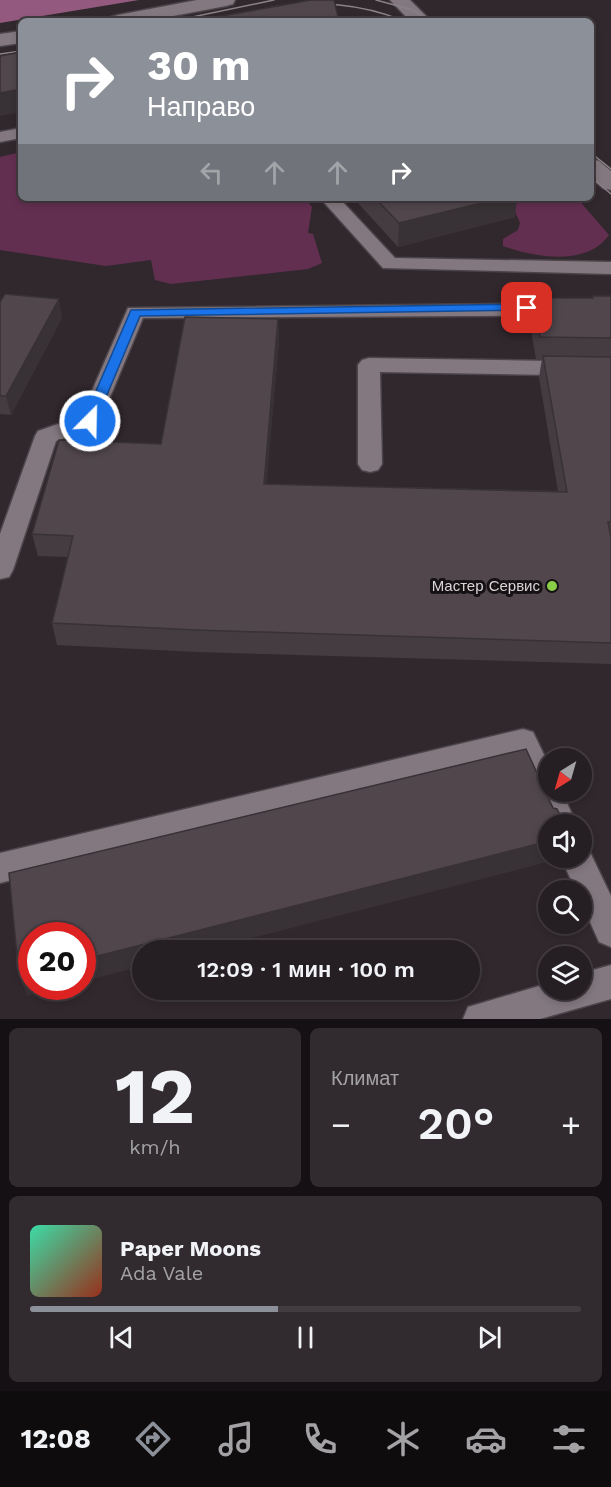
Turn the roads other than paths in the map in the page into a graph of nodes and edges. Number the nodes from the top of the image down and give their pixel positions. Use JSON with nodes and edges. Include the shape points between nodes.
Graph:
{"nodes":[{"id":1,"x":226,"y":0,"type":"edge"},
{"id":2,"x":396,"y":2,"type":"edge"},
{"id":3,"x":133,"y":18,"type":"edge"},
{"id":4,"x":417,"y":18,"type":"edge"},
{"id":5,"x":18,"y":37,"type":"edge"},
{"id":6,"x":0,"y":40,"type":"edge"},
{"id":7,"x":18,"y":134,"type":"edge"},
{"id":8,"x":0,"y":137,"type":"edge"},
{"id":9,"x":594,"y":169,"type":"edge"},
{"id":10,"x":611,"y":183,"type":"edge"},
{"id":11,"x":332,"y":201,"type":"edge"},
{"id":12,"x":611,"y":268,"type":"edge"},
{"id":13,"x":611,"y":309,"type":"edge"},
{"id":14,"x":611,"y":369,"type":"edge"},
{"id":15,"x":370,"y":464,"type":"dead end"},
{"id":16,"x":0,"y":570,"type":"edge"},
{"id":17,"x":556,"y":814,"type":"edge"},
{"id":18,"x":0,"y":868,"type":"edge"},
{"id":19,"x":582,"y":868,"type":"edge"},
{"id":20,"x":611,"y":931,"type":"edge"},
{"id":21,"x":611,"y":982,"type":"edge"},
{"id":22,"x":480,"y":1019,"type":"edge"}],
"edges":[{"from":1,"to":3,"type":"main road"},
{"from":2,"to":4,"type":"main road"},
{"from":5,"to":6,"type":"main road"},
{"from":7,"to":8,"type":"lane"},
{"from":9,"to":10,"type":"main road"},
{"from":11,"to":12,"type":"lane","via":[[390,264]]},
{"from":13,"to":16,"type":"lane","via":[[135,312],[90,421],[46,436]]},
{"from":14,"to":15,"type":"lane","via":[[369,364]]},
{"from":17,"to":18,"type":"lane","via":[[523,741]]},
{"from":19,"to":20,"type":"lane"},
{"from":21,"to":22,"type":"lane"}]}
